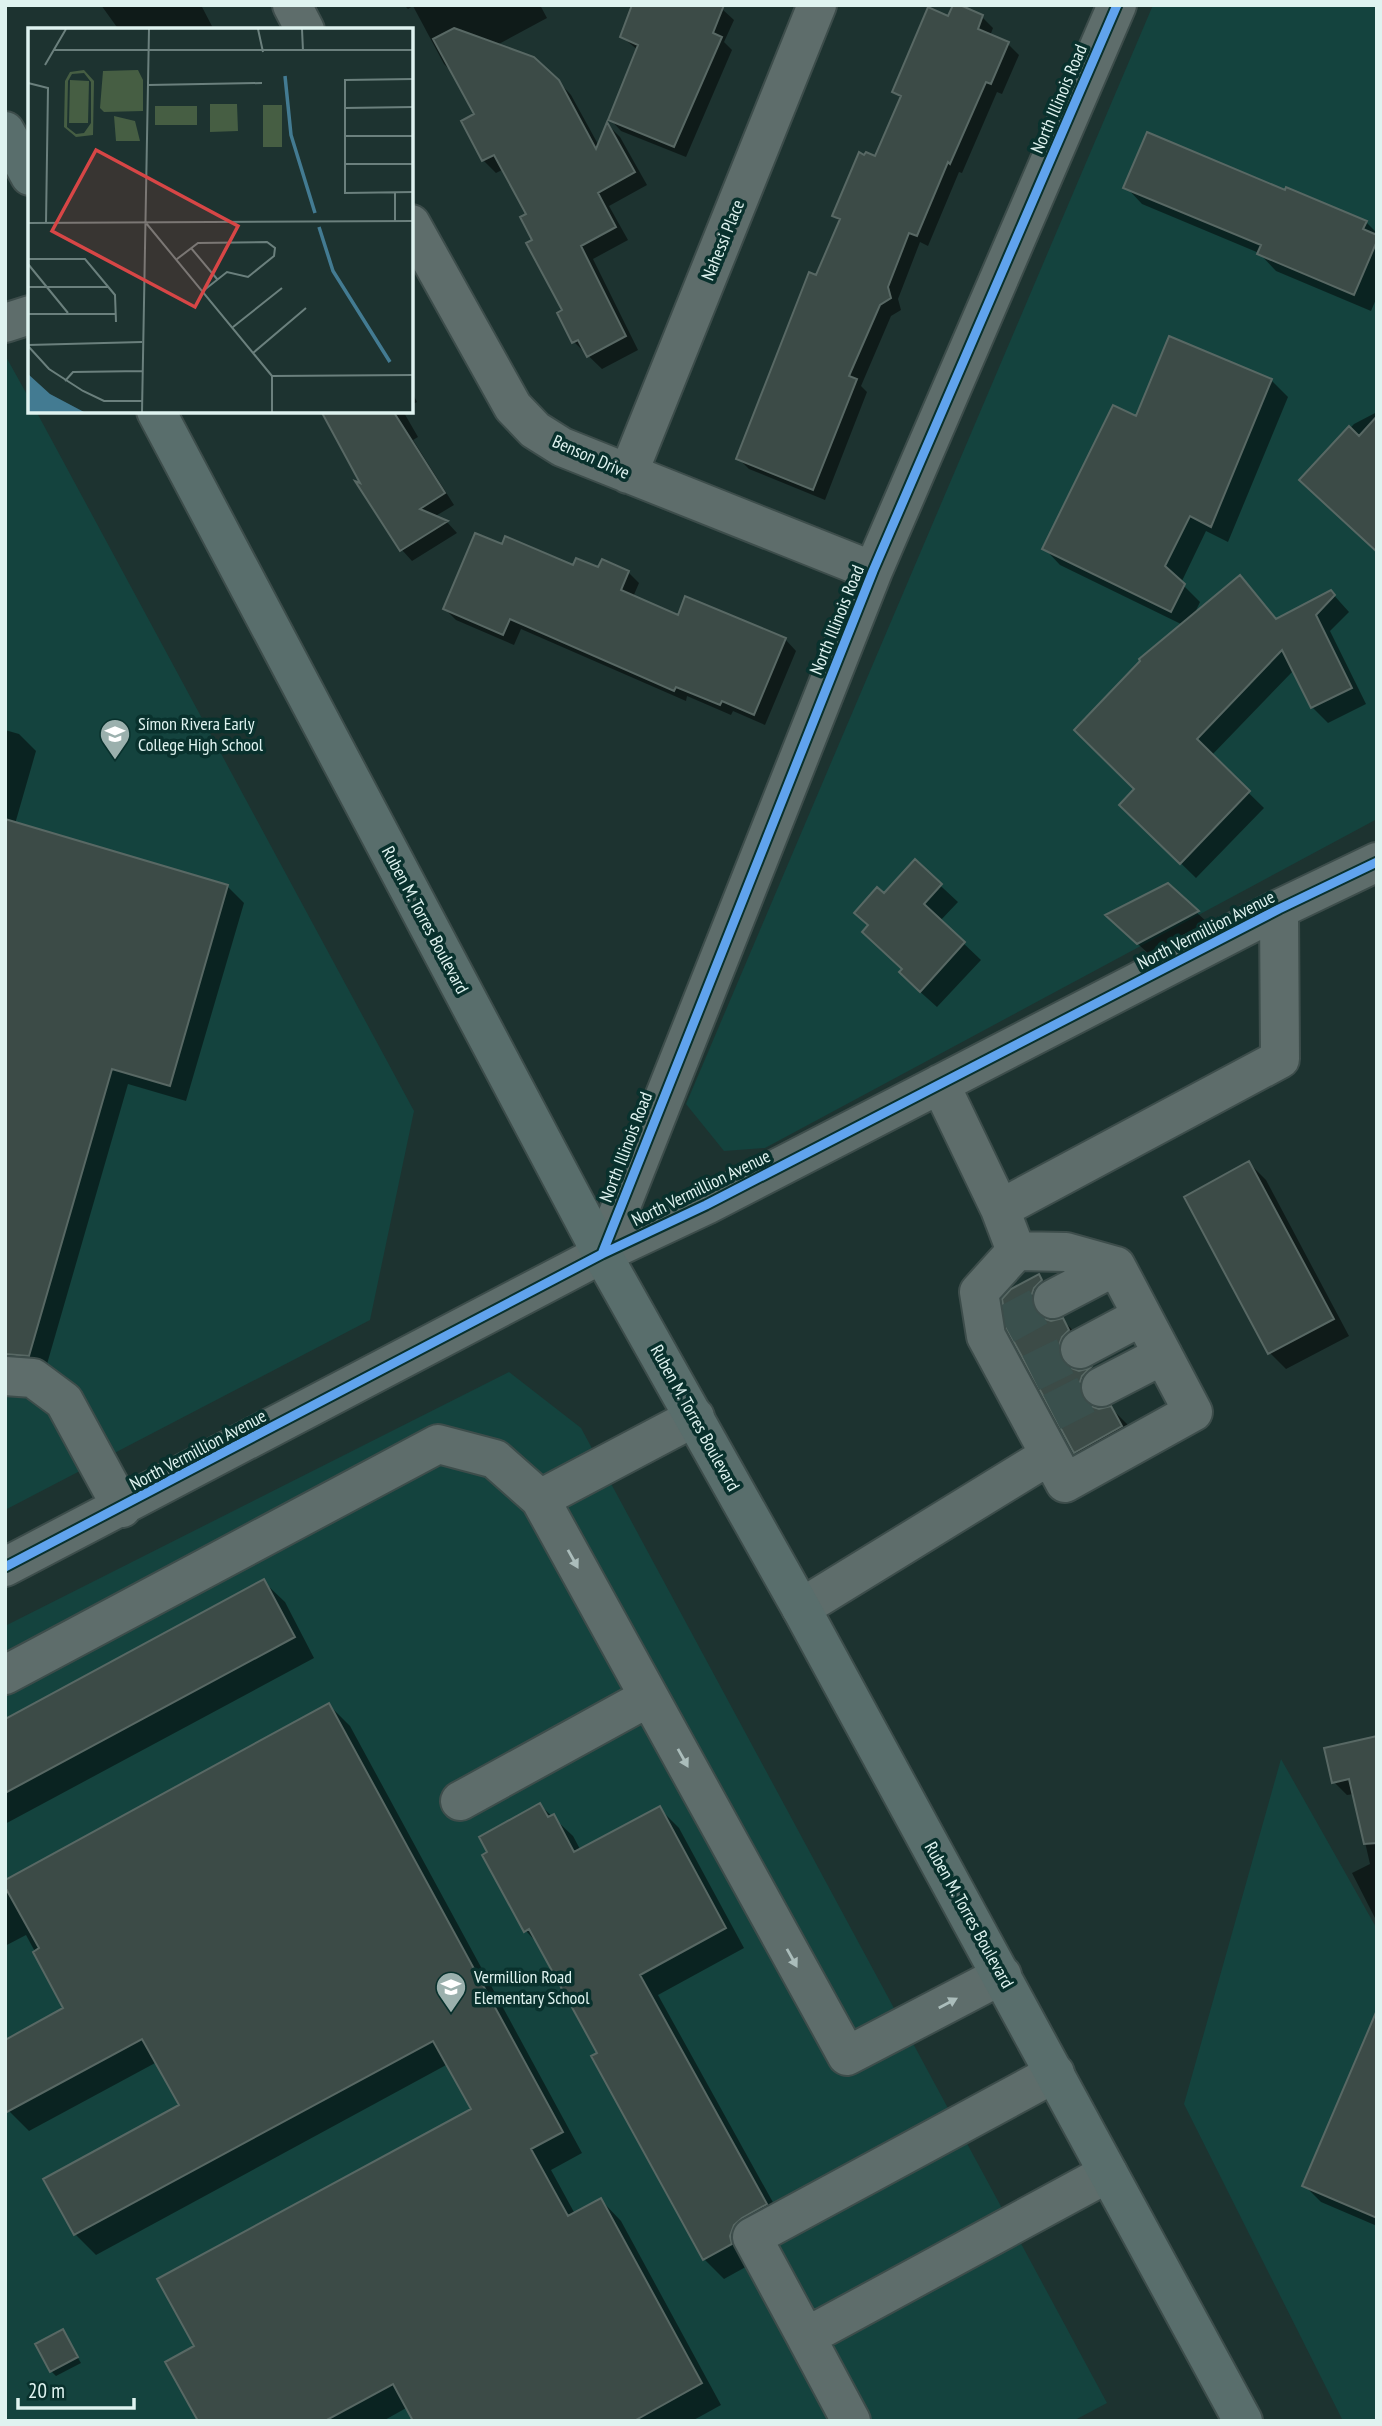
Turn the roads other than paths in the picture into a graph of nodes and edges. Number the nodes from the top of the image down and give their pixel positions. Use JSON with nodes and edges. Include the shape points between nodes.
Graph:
{"nodes":[{"id":1,"x":292,"y":5,"type":"edge"},
{"id":2,"x":817,"y":5,"type":"edge"},
{"id":3,"x":1116,"y":5,"type":"edge"},
{"id":4,"x":304,"y":28,"type":"edge"},
{"id":5,"x":7,"y":138,"type":"edge"},
{"id":6,"x":28,"y":173,"type":"edge"},
{"id":7,"x":413,"y":228,"type":"edge"},
{"id":8,"x":28,"y":316,"type":"edge"},
{"id":9,"x":5,"y":323,"type":"edge"},
{"id":10,"x":157,"y":413,"type":"edge"},
{"id":11,"x":628,"y":474,"type":"junction"},
{"id":12,"x":873,"y":571,"type":"junction"},
{"id":13,"x":1377,"y":862,"type":"edge"},
{"id":14,"x":1279,"y":909,"type":"junction"},
{"id":15,"x":940,"y":1084,"type":"junction"},
{"id":16,"x":1000,"y":1209,"type":"junction"},
{"id":17,"x":1016,"y":1251,"type":"junction"},
{"id":18,"x":602,"y":1254,"type":"junction"},
{"id":19,"x":1116,"y":1266,"type":"junction"},
{"id":20,"x":1053,"y":1299,"type":"tunnel mouth"},
{"id":21,"x":1142,"y":1317,"type":"junction"},
{"id":22,"x":1080,"y":1349,"type":"tunnel mouth"},
{"id":23,"x":1163,"y":1355,"type":"junction"},
{"id":24,"x":5,"y":1376,"type":"edge"},
{"id":25,"x":1101,"y":1387,"type":"tunnel mouth"},
{"id":26,"x":695,"y":1417,"type":"junction"},
{"id":27,"x":1050,"y":1455,"type":"junction"},
{"id":28,"x":540,"y":1499,"type":"junction"},
{"id":29,"x":122,"y":1508,"type":"junction"},
{"id":30,"x":5,"y":1567,"type":"edge"},
{"id":31,"x":801,"y":1608,"type":"junction"},
{"id":32,"x":5,"y":1675,"type":"edge"},
{"id":33,"x":649,"y":1696,"type":"junction"},
{"id":34,"x":460,"y":1801,"type":"dead end"},
{"id":35,"x":1002,"y":1975,"type":"junction"},
{"id":36,"x":1055,"y":2073,"type":"junction"},
{"id":37,"x":1108,"y":2173,"type":"junction"},
{"id":38,"x":806,"y":2337,"type":"junction"},
{"id":39,"x":851,"y":2421,"type":"edge"},
{"id":40,"x":1243,"y":2421,"type":"edge"}],
"edges":[{"from":1,"to":4,"type":"street"},
{"from":2,"to":11,"type":"street","name":"Nahessi Place"},
{"from":3,"to":12,"type":"street","name":"North Illinois Road"},
{"from":5,"to":6,"type":"main road"},
{"from":7,"to":11,"type":"street","name":"Benson Drive","via":[[513,407],[535,430],[562,447]]},
{"from":8,"to":9,"type":"street"},
{"from":10,"to":18,"type":"main road","name":"Ruben M. Torres Boulevard"},
{"from":11,"to":12,"type":"street","name":"Benson Drive"},
{"from":12,"to":18,"type":"street","name":"North Illinois Road"},
{"from":13,"to":14,"type":"street","name":"North Vermillion Avenue"},
{"from":14,"to":15,"type":"street","name":"North Vermillion Avenue"},
{"from":14,"to":16,"type":"street","via":[[1280,1059]]},
{"from":15,"to":16,"type":"street"},
{"from":15,"to":18,"type":"street","name":"North Vermillion Avenue"},
{"from":16,"to":17,"type":"street"},
{"from":17,"to":19,"type":"street","via":[[1066,1252]]},
{"from":17,"to":27,"type":"street","via":[[979,1292],[1042,1417]]},
{"from":18,"to":26,"type":"main road","name":"Ruben M. Torres Boulevard"},
{"from":18,"to":29,"type":"street","name":"North Vermillion Avenue"},
{"from":19,"to":20,"type":"street"},
{"from":19,"to":21,"type":"street"},
{"from":21,"to":22,"type":"street"},
{"from":21,"to":23,"type":"street"},
{"from":23,"to":25,"type":"street"},
{"from":23,"to":27,"type":"street","via":[[1193,1412],[1065,1483]]},
{"from":24,"to":29,"type":"street","via":[[33,1378],[64,1401]]},
{"from":26,"to":28,"type":"street"},
{"from":26,"to":31,"type":"main road","name":"Ruben M. Torres Boulevard"},
{"from":27,"to":31,"type":"street"},
{"from":28,"to":32,"type":"street","via":[[495,1459],[438,1444]]},
{"from":28,"to":33,"type":"street","one_way":true},
{"from":29,"to":30,"type":"street","name":"North Vermillion Avenue"},
{"from":31,"to":35,"type":"main road","name":"Ruben M. Torres Boulevard"},
{"from":33,"to":34,"type":"street"},
{"from":33,"to":35,"type":"street","one_way":true,"via":[[846,2056]]},
{"from":35,"to":36,"type":"main road","name":"Ruben M. Torres Boulevard"},
{"from":36,"to":37,"type":"main road","name":"Ruben M. Torres Boulevard"},
{"from":36,"to":38,"type":"street","via":[[752,2236]]},
{"from":37,"to":38,"type":"street"},
{"from":37,"to":40,"type":"main road","name":"Ruben M. Torres Boulevard"},
{"from":38,"to":39,"type":"street"}]}
